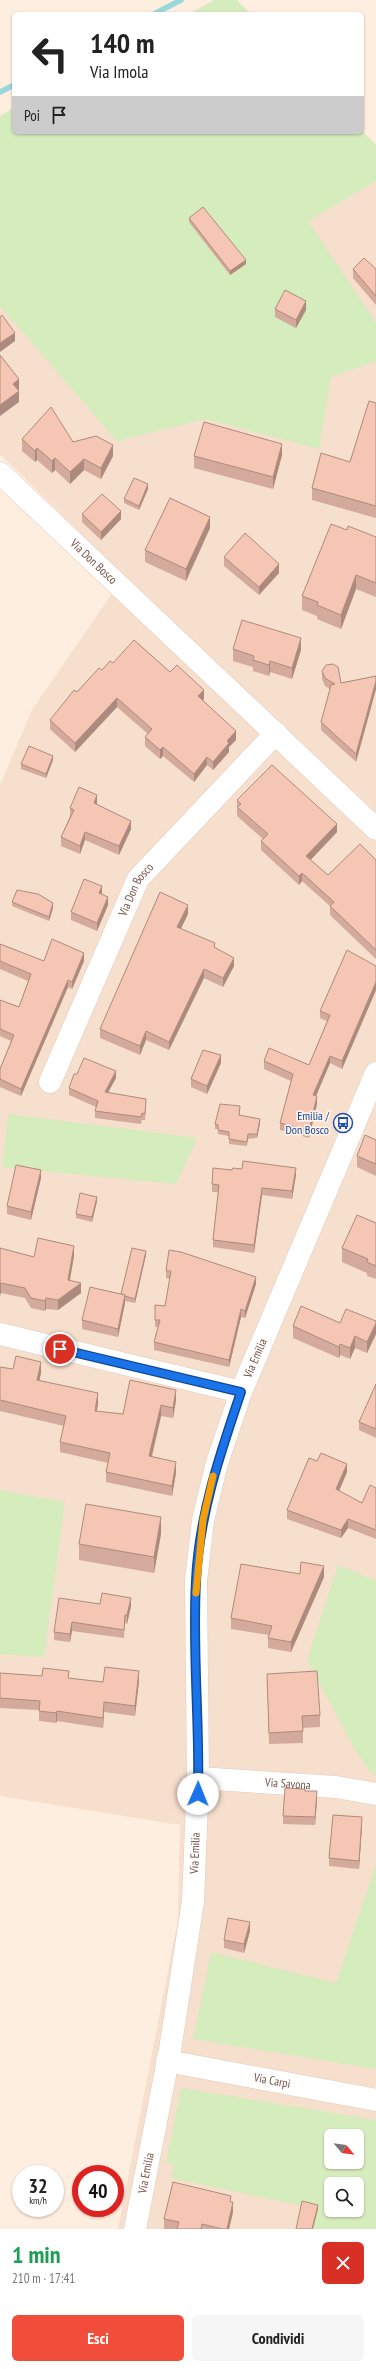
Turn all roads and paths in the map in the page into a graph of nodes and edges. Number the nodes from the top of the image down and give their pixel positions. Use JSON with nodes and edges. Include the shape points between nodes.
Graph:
{"nodes":[{"id":1,"x":0,"y":473,"type":"edge"},
{"id":2,"x":276,"y":732,"type":"junction"},
{"id":3,"x":376,"y":828,"type":"edge"},
{"id":4,"x":376,"y":1073,"type":"edge"},
{"id":5,"x":50,"y":1082,"type":"dead end"},
{"id":6,"x":0,"y":1334,"type":"edge"},
{"id":7,"x":241,"y":1392,"type":"junction"},
{"id":8,"x":198,"y":1778,"type":"junction"},
{"id":9,"x":376,"y":1794,"type":"edge"},
{"id":10,"x":168,"y":2061,"type":"junction"},
{"id":11,"x":376,"y":2100,"type":"edge"},
{"id":12,"x":135,"y":2229,"type":"edge"}],
"edges":[{"from":1,"to":2,"type":"street","name":"Via Don Bosco"},
{"from":2,"to":3,"type":"street","name":"Via Don Bosco"},
{"from":2,"to":5,"type":"street","name":"Via Don Bosco","via":[[138,879]]},
{"from":4,"to":7,"type":"street","name":"Via Emilia"},
{"from":6,"to":7,"type":"street"},
{"from":7,"to":8,"type":"street","name":"Via Emilia","via":[[217,1463],[203,1520],[197,1573]]},
{"from":8,"to":9,"type":"street","name":"Via Savona","via":[[336,1787]]},
{"from":8,"to":10,"type":"street","name":"Via Emilia","via":[[193,1901]]},
{"from":10,"to":11,"type":"street","name":"Via Carpi"},
{"from":10,"to":12,"type":"street","name":"Via Emilia"}]}
